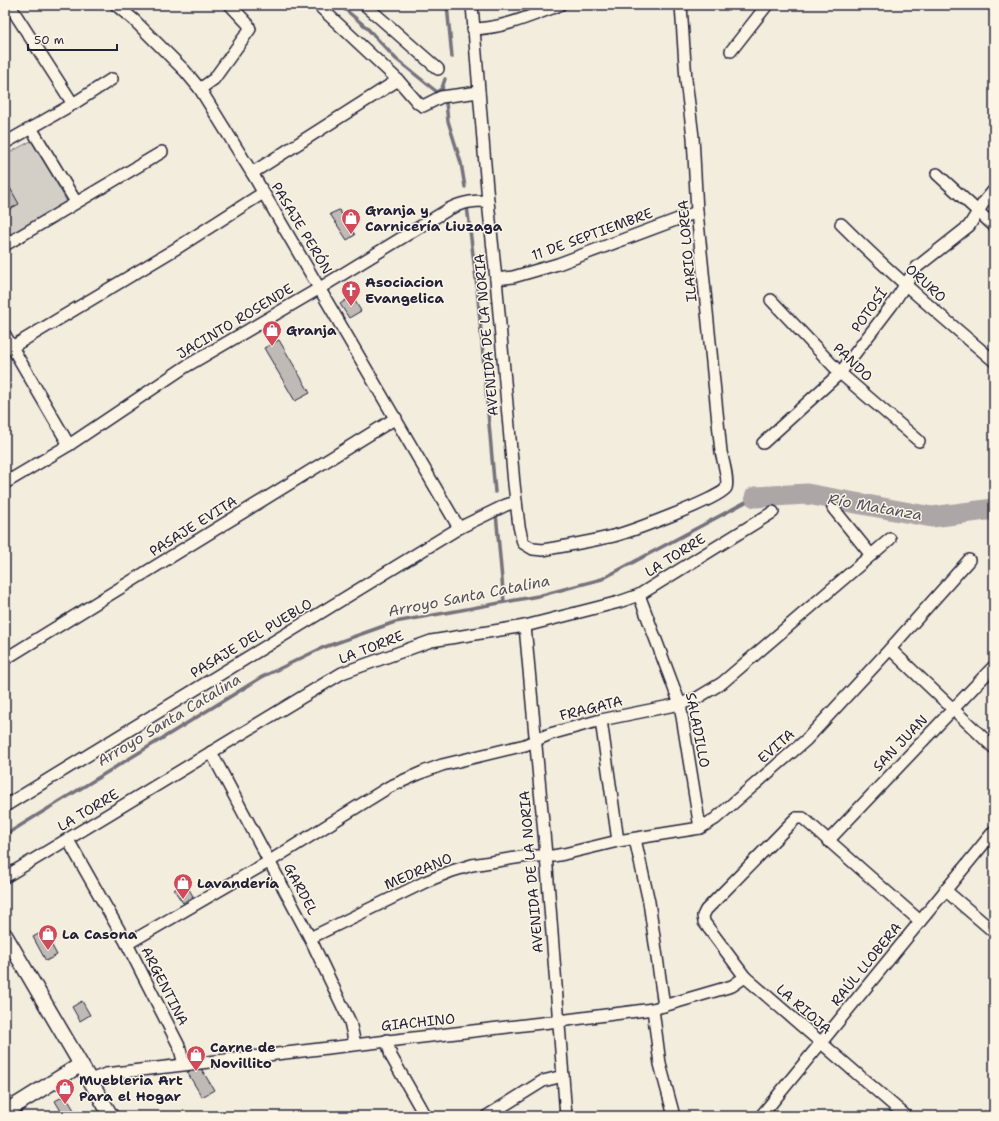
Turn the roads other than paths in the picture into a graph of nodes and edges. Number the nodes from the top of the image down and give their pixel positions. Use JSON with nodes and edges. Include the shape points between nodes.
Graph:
{"nodes":[{"id":1,"x":116,"y":5,"type":"edge"},
{"id":2,"x":230,"y":5,"type":"edge"},
{"id":3,"x":318,"y":5,"type":"edge"},
{"id":4,"x":365,"y":5,"type":"edge"},
{"id":5,"x":472,"y":5,"type":"edge"},
{"id":6,"x":560,"y":5,"type":"edge"},
{"id":7,"x":681,"y":5,"type":"edge"},
{"id":8,"x":767,"y":5,"type":"edge"},
{"id":9,"x":12,"y":9,"type":"edge"},
{"id":10,"x":473,"y":29,"type":"junction"},
{"id":11,"x":731,"y":51,"type":"dead end"},
{"id":12,"x":438,"y":68,"type":"dead end"},
{"id":13,"x":112,"y":79,"type":"dead end"},
{"id":14,"x":398,"y":80,"type":"junction"},
{"id":15,"x":200,"y":89,"type":"junction"},
{"id":16,"x":480,"y":92,"type":"junction"},
{"id":17,"x":73,"y":104,"type":"junction"},
{"id":18,"x":31,"y":128,"type":"junction"},
{"id":19,"x":5,"y":143,"type":"edge"},
{"id":20,"x":162,"y":152,"type":"dead end"},
{"id":21,"x":252,"y":173,"type":"junction"},
{"id":22,"x":937,"y":174,"type":"dead end"},
{"id":23,"x":994,"y":190,"type":"edge"},
{"id":24,"x":263,"y":193,"type":"junction"},
{"id":25,"x":488,"y":201,"type":"junction"},
{"id":26,"x":76,"y":202,"type":"junction"},
{"id":27,"x":698,"y":212,"type":"junction"},
{"id":28,"x":978,"y":212,"type":"junction"},
{"id":29,"x":841,"y":224,"type":"dead end"},
{"id":30,"x":994,"y":226,"type":"edge"},
{"id":31,"x":5,"y":245,"type":"edge"},
{"id":32,"x":496,"y":279,"type":"junction"},
{"id":33,"x":905,"y":285,"type":"junction"},
{"id":34,"x":320,"y":288,"type":"junction"},
{"id":35,"x":771,"y":300,"type":"dead end"},
{"id":36,"x":5,"y":335,"type":"edge"},
{"id":37,"x":12,"y":347,"type":"junction"},
{"id":38,"x":994,"y":361,"type":"edge"},
{"id":39,"x":840,"y":373,"type":"junction"},
{"id":40,"x":396,"y":418,"type":"junction"},
{"id":41,"x":919,"y":441,"type":"dead end"},
{"id":42,"x":763,"y":443,"type":"dead end"},
{"id":43,"x":69,"y":445,"type":"junction"},
{"id":44,"x":5,"y":484,"type":"edge"},
{"id":45,"x":516,"y":502,"type":"junction"},
{"id":46,"x":833,"y":508,"type":"dead end"},
{"id":47,"x":773,"y":512,"type":"dead end"},
{"id":48,"x":460,"y":528,"type":"junction"},
{"id":49,"x":890,"y":539,"type":"dead end"},
{"id":50,"x":523,"y":543,"type":"joint"},
{"id":51,"x":871,"y":555,"type":"junction"},
{"id":52,"x":969,"y":560,"type":"dead end"},
{"id":53,"x":639,"y":595,"type":"junction"},
{"id":54,"x":525,"y":626,"type":"junction"},
{"id":55,"x":890,"y":650,"type":"junction"},
{"id":56,"x":5,"y":659,"type":"edge"},
{"id":57,"x":994,"y":666,"type":"edge"},
{"id":58,"x":680,"y":704,"type":"junction"},
{"id":59,"x":952,"y":710,"type":"junction"},
{"id":60,"x":600,"y":720,"type":"junction"},
{"id":61,"x":535,"y":741,"type":"junction"},
{"id":62,"x":994,"y":748,"type":"edge"},
{"id":63,"x":211,"y":752,"type":"junction"},
{"id":64,"x":5,"y":806,"type":"edge"},
{"id":65,"x":700,"y":828,"type":"junction"},
{"id":66,"x":994,"y":830,"type":"edge"},
{"id":67,"x":635,"y":839,"type":"junction"},
{"id":68,"x":68,"y":840,"type":"junction"},
{"id":69,"x":618,"y":841,"type":"junction"},
{"id":70,"x":828,"y":841,"type":"junction"},
{"id":71,"x":546,"y":856,"type":"junction"},
{"id":72,"x":270,"y":861,"type":"junction"},
{"id":73,"x":5,"y":877,"type":"edge"},
{"id":74,"x":945,"y":890,"type":"junction"},
{"id":75,"x":920,"y":921,"type":"junction"},
{"id":76,"x":994,"y":932,"type":"edge"},
{"id":77,"x":5,"y":936,"type":"edge"},
{"id":78,"x":310,"y":938,"type":"junction"},
{"id":79,"x":126,"y":944,"type":"junction"},
{"id":80,"x":745,"y":977,"type":"junction"},
{"id":81,"x":658,"y":1007,"type":"junction"},
{"id":82,"x":559,"y":1021,"type":"junction"},
{"id":83,"x":387,"y":1040,"type":"junction"},
{"id":84,"x":820,"y":1043,"type":"junction"},
{"id":85,"x":355,"y":1044,"type":"junction"},
{"id":86,"x":80,"y":1064,"type":"junction"},
{"id":87,"x":184,"y":1064,"type":"junction"},
{"id":88,"x":563,"y":1076,"type":"junction"},
{"id":89,"x":90,"y":1080,"type":"junction"},
{"id":90,"x":5,"y":1112,"type":"edge"},
{"id":91,"x":110,"y":1116,"type":"edge"},
{"id":92,"x":425,"y":1116,"type":"edge"},
{"id":93,"x":487,"y":1116,"type":"edge"},
{"id":94,"x":566,"y":1116,"type":"edge"},
{"id":95,"x":674,"y":1116,"type":"edge"},
{"id":96,"x":761,"y":1116,"type":"edge"},
{"id":97,"x":906,"y":1116,"type":"edge"}],
"edges":[{"from":1,"to":15,"type":"street","name":"PASAJE PERÓN","via":[[134,20]]},
{"from":2,"to":15,"type":"street","via":[[248,24],[250,30],[214,79]]},
{"from":3,"to":14,"type":"street"},
{"from":4,"to":12,"type":"street"},
{"from":5,"to":10,"type":"street","name":"AVENIDA DE LA NORIA"},
{"from":6,"to":10,"type":"street","via":[[510,24]]},
{"from":7,"to":27,"type":"street","name":"ILARIO LOREA"},
{"from":8,"to":11,"type":"street"},
{"from":9,"to":17,"type":"street"},
{"from":10,"to":16,"type":"street","name":"AVENIDA DE LA NORIA"},
{"from":13,"to":17,"type":"street"},
{"from":14,"to":16,"type":"street","via":[[418,104],[423,106],[441,97]]},
{"from":14,"to":21,"type":"street"},
{"from":15,"to":21,"type":"street","name":"PASAJE PERÓN"},
{"from":16,"to":25,"type":"street","name":"AVENIDA DE LA NORIA"},
{"from":17,"to":18,"type":"street"},
{"from":18,"to":19,"type":"street"},
{"from":18,"to":26,"type":"street"},
{"from":20,"to":26,"type":"street"},
{"from":21,"to":24,"type":"street","name":"PASAJE PERÓN"},
{"from":22,"to":28,"type":"street"},
{"from":23,"to":28,"type":"street","name":"POTOSÍ"},
{"from":24,"to":34,"type":"street","name":"PASAJE PERÓN"},
{"from":24,"to":37,"type":"street"},
{"from":25,"to":32,"type":"street","name":"AVENIDA DE LA NORIA"},
{"from":25,"to":34,"type":"street","name":"JACINTO ROSENDE","via":[[470,201],[449,209]]},
{"from":26,"to":31,"type":"street"},
{"from":27,"to":32,"type":"street","name":"11 DE SEPTIEMBRE","via":[[558,264],[513,277]]},
{"from":27,"to":50,"type":"street","name":"ILARIO LOREA","via":[[721,452],[727,487],[710,499],[610,537],[543,550],[533,549]]},
{"from":28,"to":30,"type":"street"},
{"from":28,"to":33,"type":"street","name":"POTOSÍ","via":[[969,226],[917,267]]},
{"from":29,"to":33,"type":"street","name":"ORURO"},
{"from":32,"to":45,"type":"street","name":"AVENIDA DE LA NORIA"},
{"from":33,"to":38,"type":"street","name":"ORURO"},
{"from":33,"to":39,"type":"street","name":"POTOSÍ"},
{"from":34,"to":40,"type":"street","name":"PASAJE PERÓN"},
{"from":34,"to":43,"type":"street","name":"JACINTO ROSENDE","via":[[185,368]]},
{"from":35,"to":39,"type":"street","name":"PANDO"},
{"from":36,"to":37,"type":"street"},
{"from":37,"to":43,"type":"street"},
{"from":39,"to":41,"type":"street","name":"PANDO"},
{"from":39,"to":42,"type":"street","name":"POTOSÍ"},
{"from":40,"to":48,"type":"street","name":"PASAJE PERÓN"},
{"from":40,"to":56,"type":"street","name":"PASAJE EVITA"},
{"from":43,"to":44,"type":"street","name":"JACINTO ROSENDE"},
{"from":45,"to":48,"type":"street","name":"PASAJE DEL PUEBLO"},
{"from":45,"to":50,"type":"street","name":"AVENIDA DE LA NORIA"},
{"from":46,"to":51,"type":"street"},
{"from":47,"to":53,"type":"street","name":"LA TORRE"},
{"from":48,"to":64,"type":"street","name":"PASAJE DEL PUEBLO"},
{"from":49,"to":51,"type":"street","name":"FRAGATA"},
{"from":51,"to":58,"type":"street","name":"FRAGATA","via":[[722,682],[697,698]]},
{"from":52,"to":55,"type":"street","name":"EVITA"},
{"from":53,"to":54,"type":"street","name":"LA TORRE"},
{"from":53,"to":58,"type":"street","name":"SALADILLO"},
{"from":54,"to":61,"type":"street","name":"AVENIDA DE LA NORIA"},
{"from":54,"to":63,"type":"street","name":"LA TORRE","via":[[431,641],[342,673]]},
{"from":55,"to":59,"type":"street"},
{"from":55,"to":65,"type":"street","name":"EVITA","via":[[806,740],[714,820]]},
{"from":57,"to":59,"type":"street","name":"SAN JUAN"},
{"from":58,"to":60,"type":"street","name":"FRAGATA"},
{"from":58,"to":65,"type":"street","name":"SALADILLO"},
{"from":59,"to":62,"type":"street"},
{"from":59,"to":70,"type":"street","name":"SAN JUAN"},
{"from":60,"to":61,"type":"street","name":"FRAGATA","via":[[550,734]]},
{"from":60,"to":69,"type":"street"},
{"from":61,"to":71,"type":"street","name":"AVENIDA DE LA NORIA"},
{"from":61,"to":72,"type":"street","name":"FRAGATA","via":[[442,765],[389,787]]},
{"from":63,"to":68,"type":"street","name":"LA TORRE"},
{"from":63,"to":72,"type":"street","name":"GARDEL"},
{"from":65,"to":67,"type":"street","name":"EVITA"},
{"from":66,"to":74,"type":"street","name":"RAÚL LLOBERA"},
{"from":67,"to":69,"type":"street","name":"EVITA"},
{"from":67,"to":81,"type":"street","via":[[649,902]]},
{"from":68,"to":73,"type":"street","name":"LA TORRE"},
{"from":68,"to":79,"type":"street","name":"ARGENTINA"},
{"from":69,"to":71,"type":"street","name":"EVITA"},
{"from":70,"to":75,"type":"street"},
{"from":70,"to":80,"type":"street","name":"LA RIOJA","via":[[803,818],[796,818],[706,910],[704,922]]},
{"from":71,"to":78,"type":"street","name":"MEDRANO","via":[[528,856],[452,871]]},
{"from":71,"to":82,"type":"street","name":"AVENIDA DE LA NORIA"},
{"from":72,"to":78,"type":"street","name":"GARDEL"},
{"from":72,"to":79,"type":"street","name":"FRAGATA"},
{"from":74,"to":75,"type":"street","name":"RAÚL LLOBERA"},
{"from":74,"to":76,"type":"street"},
{"from":75,"to":84,"type":"street","name":"RAÚL LLOBERA"},
{"from":77,"to":86,"type":"street"},
{"from":78,"to":85,"type":"street","name":"GARDEL","via":[[350,1022]]},
{"from":79,"to":87,"type":"street","name":"ARGENTINA","via":[[179,1046]]},
{"from":80,"to":81,"type":"street","name":"GIACHINO","via":[[732,986]]},
{"from":80,"to":84,"type":"street","name":"LA RIOJA"},
{"from":81,"to":82,"type":"street","name":"GIACHINO"},
{"from":81,"to":95,"type":"street","via":[[660,1064]]},
{"from":82,"to":83,"type":"street","name":"GIACHINO"},
{"from":82,"to":88,"type":"street","name":"AVENIDA DE LA NORIA"},
{"from":83,"to":85,"type":"street","name":"GIACHINO"},
{"from":83,"to":92,"type":"street","via":[[391,1056]]},
{"from":84,"to":96,"type":"street","name":"RAÚL LLOBERA"},
{"from":84,"to":97,"type":"street","name":"LA RIOJA"},
{"from":85,"to":87,"type":"street","name":"GIACHINO"},
{"from":86,"to":89,"type":"street"},
{"from":86,"to":90,"type":"street"},
{"from":87,"to":89,"type":"street","name":"GIACHINO","via":[[106,1074]]},
{"from":88,"to":93,"type":"street","via":[[543,1081]]},
{"from":88,"to":94,"type":"street","name":"AVENIDA DE LA NORIA"},
{"from":89,"to":91,"type":"street"}]}
